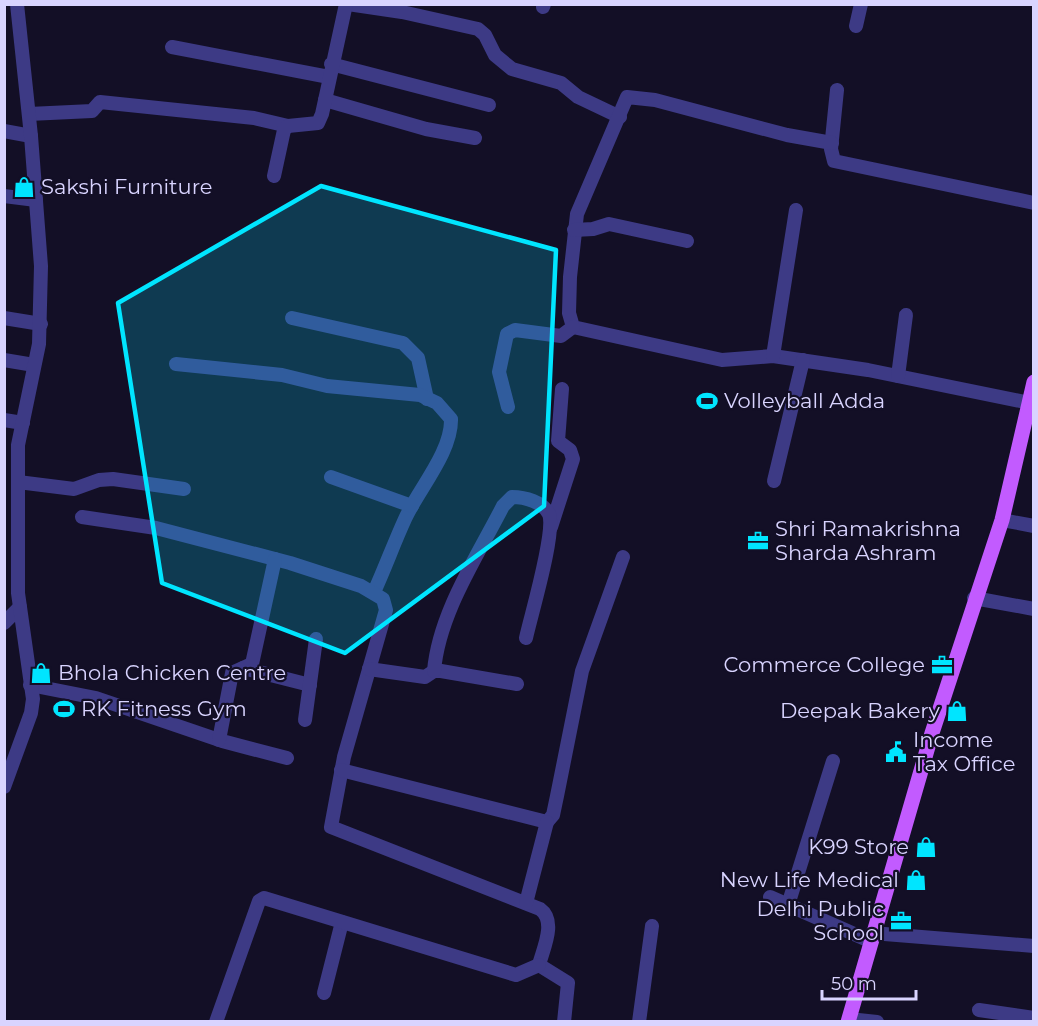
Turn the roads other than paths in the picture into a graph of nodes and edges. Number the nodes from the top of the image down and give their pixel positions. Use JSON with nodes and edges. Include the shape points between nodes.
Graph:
{"nodes":[{"id":1,"x":347,"y":4,"type":"edge"},
{"id":2,"x":861,"y":4,"type":"edge"},
{"id":3,"x":13,"y":7,"type":"edge"},
{"id":4,"x":856,"y":26,"type":"dead end"},
{"id":5,"x":172,"y":47,"type":"dead end"},
{"id":6,"x":330,"y":70,"type":"junction"},
{"id":7,"x":837,"y":90,"type":"dead end"},
{"id":8,"x":325,"y":100,"type":"junction"},
{"id":9,"x":489,"y":105,"type":"dead end"},
{"id":10,"x":29,"y":114,"type":"junction"},
{"id":11,"x":620,"y":117,"type":"junction"},
{"id":12,"x":288,"y":126,"type":"junction"},
{"id":13,"x":4,"y":130,"type":"edge"},
{"id":14,"x":31,"y":136,"type":"junction"},
{"id":15,"x":475,"y":138,"type":"dead end"},
{"id":16,"x":832,"y":143,"type":"junction"},
{"id":17,"x":274,"y":176,"type":"dead end"},
{"id":18,"x":4,"y":196,"type":"edge"},
{"id":19,"x":36,"y":200,"type":"junction"},
{"id":20,"x":1034,"y":203,"type":"edge"},
{"id":21,"x":796,"y":210,"type":"dead end"},
{"id":22,"x":574,"y":230,"type":"junction"},
{"id":23,"x":687,"y":241,"type":"dead end"},
{"id":24,"x":906,"y":315,"type":"dead end"},
{"id":25,"x":4,"y":318,"type":"edge"},
{"id":26,"x":292,"y":318,"type":"dead end"},
{"id":27,"x":40,"y":324,"type":"junction"},
{"id":28,"x":573,"y":327,"type":"junction"},
{"id":29,"x":773,"y":356,"type":"junction"},
{"id":30,"x":4,"y":360,"type":"edge"},
{"id":31,"x":803,"y":360,"type":"junction"},
{"id":32,"x":176,"y":364,"type":"dead end"},
{"id":33,"x":34,"y":365,"type":"junction"},
{"id":34,"x":898,"y":376,"type":"junction"},
{"id":35,"x":1034,"y":382,"type":"edge"},
{"id":36,"x":562,"y":389,"type":"dead end"},
{"id":37,"x":427,"y":399,"type":"junction"},
{"id":38,"x":1030,"y":403,"type":"junction"},
{"id":39,"x":508,"y":407,"type":"dead end"},
{"id":40,"x":4,"y":420,"type":"edge"},
{"id":41,"x":22,"y":423,"type":"junction"},
{"id":42,"x":331,"y":477,"type":"dead end"},
{"id":43,"x":774,"y":481,"type":"dead end"},
{"id":44,"x":14,"y":488,"type":"edge"},
{"id":45,"x":184,"y":489,"type":"dead end"},
{"id":46,"x":412,"y":506,"type":"junction"},
{"id":47,"x":82,"y":518,"type":"dead end"},
{"id":48,"x":1002,"y":520,"type":"junction"},
{"id":49,"x":1034,"y":526,"type":"edge"},
{"id":50,"x":550,"y":529,"type":"junction"},
{"id":51,"x":623,"y":557,"type":"dead end"},
{"id":52,"x":274,"y":559,"type":"junction"},
{"id":53,"x":374,"y":592,"type":"junction"},
{"id":54,"x":974,"y":598,"type":"junction"},
{"id":55,"x":20,"y":607,"type":"junction"},
{"id":56,"x":1034,"y":609,"type":"edge"},
{"id":57,"x":4,"y":623,"type":"edge"},
{"id":58,"x":526,"y":638,"type":"dead end"},
{"id":59,"x":316,"y":639,"type":"dead end"},
{"id":60,"x":243,"y":668,"type":"junction"},
{"id":61,"x":369,"y":669,"type":"junction"},
{"id":62,"x":434,"y":671,"type":"junction"},
{"id":63,"x":517,"y":684,"type":"dead end"},
{"id":64,"x":30,"y":685,"type":"junction"},
{"id":65,"x":310,"y":685,"type":"junction"},
{"id":66,"x":305,"y":720,"type":"dead end"},
{"id":67,"x":219,"y":740,"type":"junction"},
{"id":68,"x":287,"y":758,"type":"dead end"},
{"id":69,"x":833,"y":761,"type":"dead end"},
{"id":70,"x":341,"y":770,"type":"junction"},
{"id":71,"x":4,"y":787,"type":"edge"},
{"id":72,"x":547,"y":822,"type":"junction"},
{"id":73,"x":770,"y":897,"type":"dead end"},
{"id":74,"x":526,"y":903,"type":"junction"},
{"id":75,"x":788,"y":905,"type":"junction"},
{"id":76,"x":342,"y":922,"type":"junction"},
{"id":77,"x":652,"y":926,"type":"dead end"},
{"id":78,"x":871,"y":937,"type":"junction"},
{"id":79,"x":1034,"y":946,"type":"edge"},
{"id":80,"x":539,"y":965,"type":"junction"},
{"id":81,"x":324,"y":993,"type":"dead end"},
{"id":82,"x":979,"y":1010,"type":"dead end"},
{"id":83,"x":1034,"y":1018,"type":"edge"},
{"id":84,"x":848,"y":1020,"type":"edge"},
{"id":85,"x":216,"y":1022,"type":"edge"},
{"id":86,"x":564,"y":1022,"type":"edge"},
{"id":87,"x":639,"y":1022,"type":"edge"},
{"id":88,"x":877,"y":1022,"type":"edge"}],
"edges":[{"from":1,"to":6,"type":"street"},
{"from":1,"to":11,"type":"street","via":[[478,29],[495,55],[512,69],[561,83],[578,97]]},
{"from":2,"to":4,"type":"street"},
{"from":3,"to":10,"type":"street"},
{"from":5,"to":6,"type":"street"},
{"from":6,"to":8,"type":"street"},
{"from":6,"to":9,"type":"street"},
{"from":7,"to":16,"type":"street"},
{"from":8,"to":12,"type":"street","via":[[318,123]]},
{"from":8,"to":15,"type":"street","via":[[426,129]]},
{"from":10,"to":12,"type":"street","via":[[92,111],[100,102],[254,118]]},
{"from":10,"to":14,"type":"street"},
{"from":11,"to":16,"type":"street","via":[[630,96]]},
{"from":11,"to":22,"type":"street","via":[[579,207]]},
{"from":12,"to":17,"type":"street"},
{"from":13,"to":14,"type":"street"},
{"from":14,"to":19,"type":"street"},
{"from":16,"to":20,"type":"street","via":[[831,157],[838,163]]},
{"from":18,"to":19,"type":"street"},
{"from":19,"to":27,"type":"street"},
{"from":21,"to":29,"type":"street"},
{"from":22,"to":23,"type":"street","via":[[593,230],[609,224]]},
{"from":22,"to":28,"type":"street","via":[[569,313]]},
{"from":24,"to":34,"type":"street"},
{"from":25,"to":27,"type":"street"},
{"from":26,"to":37,"type":"street","via":[[403,343],[418,358]]},
{"from":27,"to":33,"type":"street"},
{"from":28,"to":29,"type":"street","via":[[722,360]]},
{"from":28,"to":39,"type":"street","via":[[561,336],[514,330],[507,334],[499,372]]},
{"from":29,"to":31,"type":"street"},
{"from":30,"to":33,"type":"street"},
{"from":31,"to":34,"type":"street"},
{"from":31,"to":43,"type":"street"},
{"from":32,"to":37,"type":"street","via":[[282,375],[327,387],[420,395]]},
{"from":33,"to":41,"type":"street"},
{"from":34,"to":38,"type":"street"},
{"from":35,"to":38,"type":"main road"},
{"from":36,"to":50,"type":"street","via":[[558,441],[570,450],[573,459]]},
{"from":37,"to":46,"type":"street","via":[[446,411],[451,426],[432,472]]},
{"from":38,"to":48,"type":"main road"},
{"from":40,"to":41,"type":"street"},
{"from":41,"to":44,"type":"street"},
{"from":42,"to":46,"type":"street"},
{"from":44,"to":45,"type":"street","via":[[74,489],[113,479]]},
{"from":44,"to":55,"type":"street"},
{"from":46,"to":53,"type":"street"},
{"from":47,"to":52,"type":"street","via":[[156,528]]},
{"from":48,"to":49,"type":"street"},
{"from":48,"to":54,"type":"main road"},
{"from":50,"to":58,"type":"street"},
{"from":50,"to":62,"type":"street","via":[[549,514],[543,507],[517,497],[508,500],[456,598]]},
{"from":51,"to":72,"type":"street","via":[[582,671],[553,815]]},
{"from":52,"to":53,"type":"street"},
{"from":52,"to":60,"type":"street","via":[[253,660]]},
{"from":53,"to":61,"type":"street","via":[[387,605]]},
{"from":54,"to":56,"type":"street"},
{"from":54,"to":78,"type":"main road"},
{"from":55,"to":57,"type":"street"},
{"from":55,"to":64,"type":"street"},
{"from":59,"to":65,"type":"street"},
{"from":60,"to":65,"type":"street"},
{"from":60,"to":67,"type":"street","via":[[232,673]]},
{"from":61,"to":62,"type":"street","via":[[425,677]]},
{"from":61,"to":70,"type":"street"},
{"from":62,"to":63,"type":"street"},
{"from":64,"to":67,"type":"street","via":[[96,698]]},
{"from":64,"to":71,"type":"street","via":[[32,713]]},
{"from":65,"to":66,"type":"street"},
{"from":67,"to":68,"type":"street"},
{"from":69,"to":75,"type":"street"},
{"from":70,"to":72,"type":"street"},
{"from":70,"to":74,"type":"street","via":[[330,824],[334,830]]},
{"from":72,"to":74,"type":"street"},
{"from":73,"to":75,"type":"street"},
{"from":74,"to":80,"type":"street","via":[[548,918]]},
{"from":75,"to":78,"type":"street"},
{"from":76,"to":80,"type":"street","via":[[516,975]]},
{"from":76,"to":81,"type":"street"},
{"from":76,"to":85,"type":"street","via":[[264,898],[259,901]]},
{"from":77,"to":87,"type":"street"},
{"from":78,"to":79,"type":"street"},
{"from":78,"to":84,"type":"main road"},
{"from":80,"to":86,"type":"street","via":[[568,983]]},
{"from":82,"to":83,"type":"street"},
{"from":84,"to":88,"type":"street"}]}
